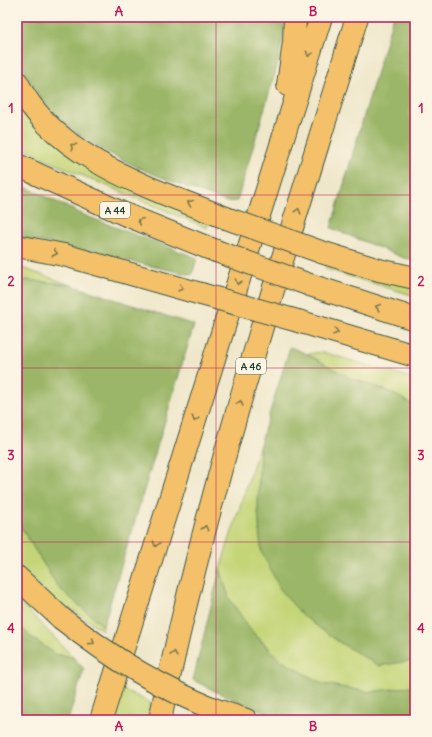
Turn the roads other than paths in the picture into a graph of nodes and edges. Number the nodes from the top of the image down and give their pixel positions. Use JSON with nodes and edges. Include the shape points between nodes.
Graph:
{"nodes":[{"id":1,"x":295,"y":17,"type":"edge"},
{"id":2,"x":321,"y":17,"type":"edge"},
{"id":3,"x":357,"y":17,"type":"edge"},
{"id":4,"x":17,"y":82,"type":"edge"},
{"id":5,"x":17,"y":165,"type":"edge"},
{"id":6,"x":262,"y":205,"type":"junction"},
{"id":7,"x":17,"y":246,"type":"edge"},
{"id":8,"x":415,"y":278,"type":"edge"},
{"id":9,"x":415,"y":319,"type":"edge"},
{"id":10,"x":415,"y":356,"type":"edge"},
{"id":11,"x":17,"y":577,"type":"edge"},
{"id":12,"x":102,"y":720,"type":"edge"},
{"id":13,"x":160,"y":720,"type":"edge"},
{"id":14,"x":246,"y":720,"type":"edge"}],
"edges":[{"from":1,"to":6,"type":"highway","via":[[288,86]]},
{"from":2,"to":6,"type":"highway","one_way":true},
{"from":13,"to":3,"type":"highway","number":"A 46","one_way":true,"via":[[185,606],[220,472]]},
{"from":8,"to":4,"type":"highway","one_way":true,"bridge":true,"via":[[321,252],[226,218],[125,176],[77,150],[58,134],[28,103]]},
{"from":9,"to":5,"type":"highway","number":"A 44","one_way":true,"bridge":true,"via":[[216,251],[130,217]]},
{"from":6,"to":12,"type":"highway","one_way":true},
{"from":7,"to":10,"type":"highway","one_way":true,"bridge":true,"via":[[64,255]]},
{"from":11,"to":14,"type":"highway","one_way":true,"bridge":true,"via":[[61,618],[140,674],[219,711]]}]}
